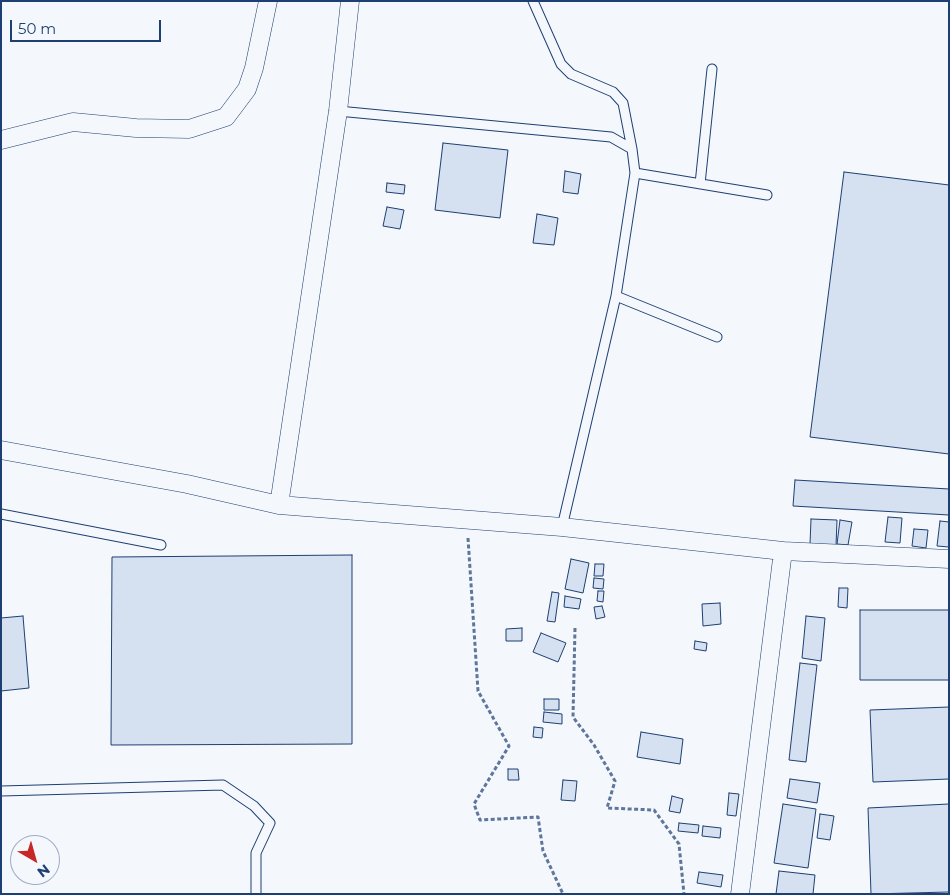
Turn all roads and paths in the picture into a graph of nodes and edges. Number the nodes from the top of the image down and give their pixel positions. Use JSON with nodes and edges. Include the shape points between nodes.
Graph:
{"nodes":[{"id":1,"x":268,"y":1,"type":"edge"},
{"id":2,"x":350,"y":1,"type":"edge"},
{"id":3,"x":533,"y":1,"type":"edge"},
{"id":4,"x":712,"y":69,"type":"dead end"},
{"id":5,"x":338,"y":111,"type":"junction"},
{"id":6,"x":1,"y":140,"type":"edge"},
{"id":7,"x":632,"y":149,"type":"junction"},
{"id":8,"x":635,"y":173,"type":"junction"},
{"id":9,"x":700,"y":184,"type":"junction"},
{"id":10,"x":766,"y":196,"type":"dead end"},
{"id":11,"x":616,"y":296,"type":"junction"},
{"id":12,"x":717,"y":337,"type":"dead end"},
{"id":13,"x":1,"y":450,"type":"edge"},
{"id":14,"x":279,"y":505,"type":"junction"},
{"id":15,"x":1,"y":514,"type":"edge"},
{"id":16,"x":467,"y":519,"type":"junction"},
{"id":17,"x":562,"y":527,"type":"junction"},
{"id":18,"x":161,"y":545,"type":"dead end"},
{"id":19,"x":783,"y":551,"type":"junction"},
{"id":20,"x":949,"y":559,"type":"edge"},
{"id":21,"x":575,"y":628,"type":"dead end"},
{"id":22,"x":1,"y":792,"type":"edge"},
{"id":23,"x":256,"y":894,"type":"edge"},
{"id":24,"x":563,"y":894,"type":"edge"},
{"id":25,"x":684,"y":894,"type":"edge"},
{"id":26,"x":740,"y":894,"type":"edge"}],
"edges":[{"from":1,"to":6,"type":"street","via":[[247,89],[226,118],[189,129],[73,122]]},
{"from":2,"to":5,"type":"street"},
{"from":3,"to":7,"type":"lane","via":[[561,64],[571,74],[613,92],[623,103]]},
{"from":4,"to":9,"type":"lane"},
{"from":5,"to":7,"type":"lane","via":[[611,137]]},
{"from":5,"to":14,"type":"street"},
{"from":7,"to":8,"type":"lane"},
{"from":8,"to":9,"type":"lane"},
{"from":8,"to":11,"type":"lane"},
{"from":9,"to":10,"type":"lane"},
{"from":11,"to":12,"type":"lane"},
{"from":11,"to":17,"type":"lane"},
{"from":13,"to":14,"type":"street"},
{"from":14,"to":16,"type":"street"},
{"from":15,"to":18,"type":"lane"},
{"from":16,"to":17,"type":"street"},
{"from":16,"to":24,"type":"path","via":[[478,691],[509,746],[474,804],[480,820],[538,817],[543,851]]},
{"from":17,"to":19,"type":"street"},
{"from":19,"to":20,"type":"street"},
{"from":19,"to":26,"type":"street"},
{"from":21,"to":25,"type":"path","via":[[573,717],[594,745],[614,781],[608,808],[654,810],[678,844]]},
{"from":22,"to":23,"type":"lane","via":[[223,785],[254,806],[270,823],[256,853]]}]}
